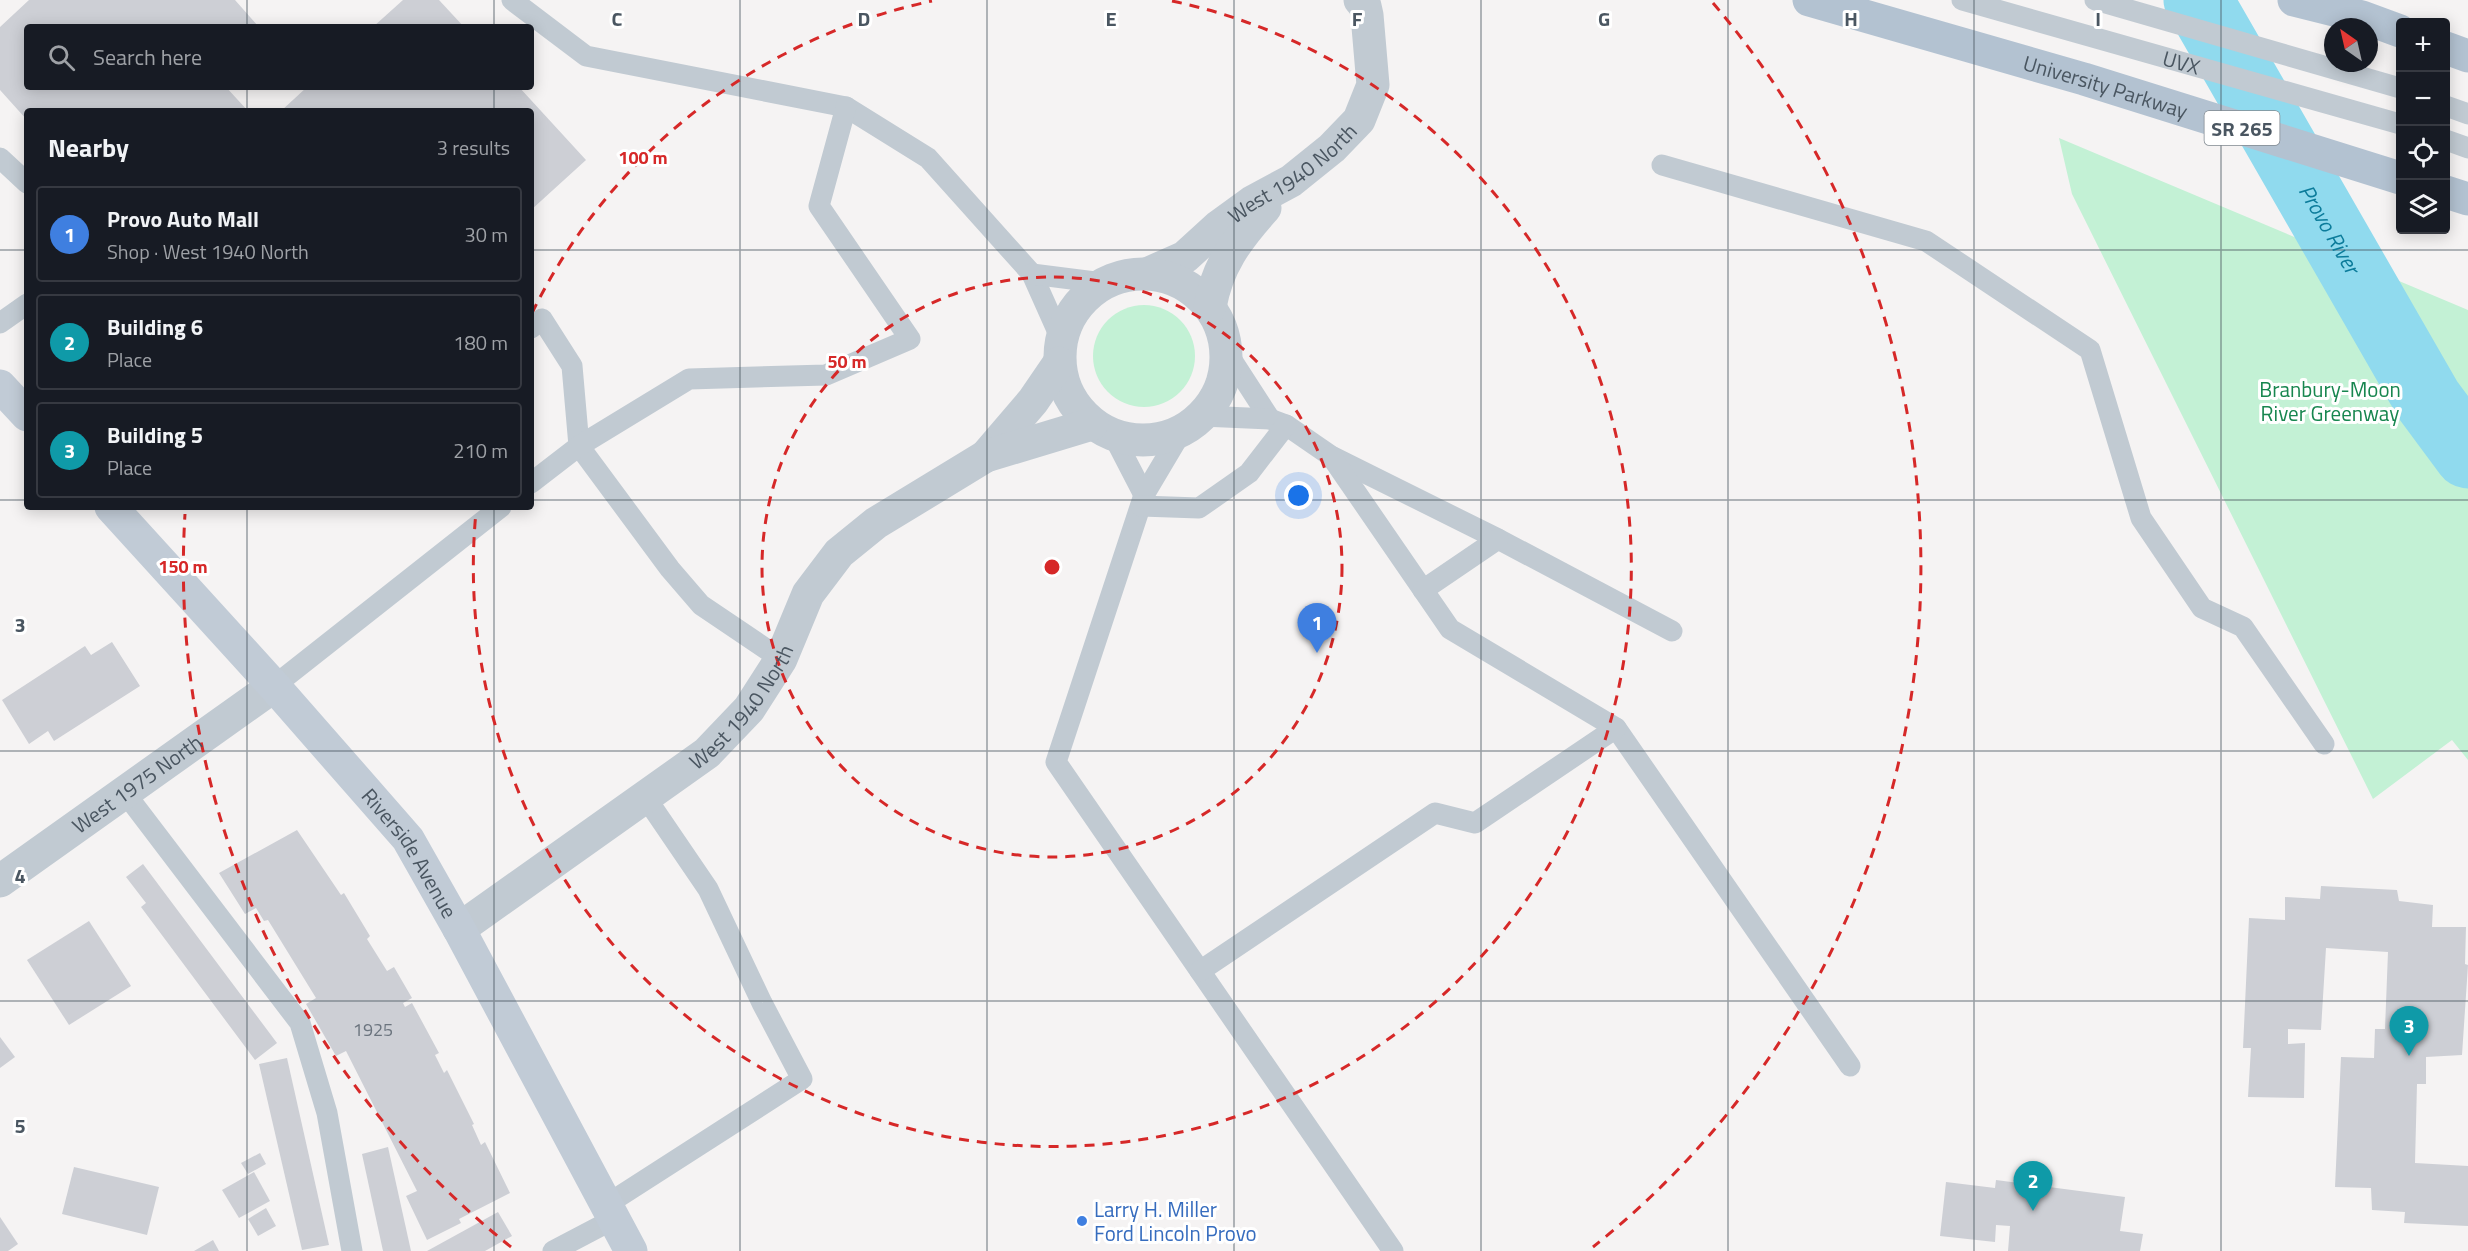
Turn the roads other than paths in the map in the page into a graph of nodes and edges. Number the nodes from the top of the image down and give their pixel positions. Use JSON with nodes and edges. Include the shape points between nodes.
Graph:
{"nodes":[{"id":1,"x":512,"y":0,"type":"edge"},
{"id":2,"x":1809,"y":0,"type":"edge"},
{"id":3,"x":1962,"y":0,"type":"edge"},
{"id":4,"x":2095,"y":0,"type":"edge"},
{"id":5,"x":2294,"y":0,"type":"edge"},
{"id":6,"x":1365,"y":2,"type":"edge"},
{"id":7,"x":2396,"y":30,"type":"edge"},
{"id":8,"x":2450,"y":50,"type":"edge"},
{"id":9,"x":2468,"y":56,"type":"edge"},
{"id":10,"x":2391,"y":85,"type":"edge"},
{"id":11,"x":846,"y":107,"type":"junction"},
{"id":12,"x":2450,"y":108,"type":"edge"},
{"id":13,"x":2468,"y":114,"type":"edge"},
{"id":14,"x":2396,"y":123,"type":"edge"},
{"id":15,"x":2450,"y":142,"type":"edge"},
{"id":16,"x":2468,"y":148,"type":"edge"},
{"id":17,"x":0,"y":159,"type":"edge"},
{"id":18,"x":1662,"y":165,"type":"dead end"},
{"id":19,"x":2396,"y":177,"type":"edge"},
{"id":20,"x":24,"y":180,"type":"edge"},
{"id":21,"x":1291,"y":181,"type":"junction"},
{"id":22,"x":2450,"y":194,"type":"edge"},
{"id":23,"x":2468,"y":199,"type":"edge"},
{"id":24,"x":1149,"y":273,"type":"junction"},
{"id":25,"x":1032,"y":274,"type":"junction"},
{"id":26,"x":1103,"y":284,"type":"junction"},
{"id":27,"x":24,"y":306,"type":"edge"},
{"id":28,"x":1210,"y":307,"type":"junction"},
{"id":29,"x":0,"y":323,"type":"edge"},
{"id":30,"x":534,"y":326,"type":"edge"},
{"id":31,"x":1060,"y":351,"type":"junction"},
{"id":32,"x":1226,"y":351,"type":"junction"},
{"id":33,"x":0,"y":386,"type":"edge"},
{"id":34,"x":24,"y":412,"type":"edge"},
{"id":35,"x":1278,"y":422,"type":"junction"},
{"id":36,"x":1192,"y":424,"type":"junction"},
{"id":37,"x":1102,"y":430,"type":"junction"},
{"id":38,"x":579,"y":446,"type":"junction"},
{"id":39,"x":986,"y":456,"type":"junction"},
{"id":40,"x":1331,"y":456,"type":"junction"},
{"id":41,"x":534,"y":481,"type":"edge"},
{"id":42,"x":1142,"y":501,"type":"junction"},
{"id":43,"x":114,"y":510,"type":"edge"},
{"id":44,"x":497,"y":510,"type":"edge"},
{"id":45,"x":1498,"y":539,"type":"junction"},
{"id":46,"x":1423,"y":590,"type":"junction"},
{"id":47,"x":1672,"y":631,"type":"dead end"},
{"id":48,"x":781,"y":658,"type":"junction"},
{"id":49,"x":274,"y":686,"type":"junction"},
{"id":50,"x":1616,"y":728,"type":"junction"},
{"id":51,"x":2324,"y":744,"type":"dead end"},
{"id":52,"x":125,"y":793,"type":"junction"},
{"id":53,"x":646,"y":798,"type":"junction"},
{"id":54,"x":0,"y":881,"type":"edge"},
{"id":55,"x":459,"y":929,"type":"junction"},
{"id":56,"x":1200,"y":971,"type":"junction"},
{"id":57,"x":1850,"y":1066,"type":"dead end"},
{"id":58,"x":610,"y":1212,"type":"junction"},
{"id":59,"x":352,"y":1251,"type":"edge"},
{"id":60,"x":553,"y":1251,"type":"edge"},
{"id":61,"x":631,"y":1251,"type":"edge"},
{"id":62,"x":1393,"y":1251,"type":"edge"}],
"edges":[{"from":1,"to":11,"type":"lane","via":[[586,56]]},
{"from":2,"to":19,"type":"main road","name":"University Parkway","number":"SR 265","via":[[2084,79]]},
{"from":3,"to":14,"type":"lane","name":"UVX"},
{"from":4,"to":10,"type":"lane"},
{"from":5,"to":7,"type":"main road","via":[[2362,17]]},
{"from":6,"to":21,"type":"street","name":"West 1940 North","via":[[1373,85],[1359,120]]},
{"from":8,"to":9,"type":"main road"},
{"from":11,"to":25,"type":"lane","via":[[928,158]]},
{"from":11,"to":38,"type":"lane","via":[[819,206],[910,339],[826,375],[689,379]]},
{"from":12,"to":13,"type":"lane"},
{"from":15,"to":16,"type":"lane"},
{"from":17,"to":20,"type":"lane"},
{"from":18,"to":51,"type":"lane","via":[[1926,241],[2090,350],[2141,518],[2202,608],[2243,627]]},
{"from":21,"to":24,"type":"street","name":"West 1940 North","via":[[1244,208],[1185,257]]},
{"from":21,"to":28,"type":"street","via":[[1225,258]]},
{"from":22,"to":23,"type":"main road"},
{"from":24,"to":26,"type":"street","via":[[1125,275]]},
{"from":24,"to":28,"type":"street","via":[[1193,290]]},
{"from":25,"to":26,"type":"lane"},
{"from":25,"to":31,"type":"lane"},
{"from":26,"to":31,"type":"street","via":[[1083,297],[1069,316]]},
{"from":27,"to":29,"type":"lane"},
{"from":28,"to":32,"type":"street","via":[[1222,328]]},
{"from":30,"to":38,"type":"lane","via":[[542,319],[572,366]]},
{"from":31,"to":37,"type":"street","via":[[1064,386],[1075,407]]},
{"from":31,"to":39,"type":"street","name":"West 1940 North","via":[[1033,401]]},
{"from":32,"to":35,"type":"lane"},
{"from":32,"to":36,"type":"street","via":[[1224,375],[1216,397]]},
{"from":33,"to":34,"type":"street"},
{"from":35,"to":36,"type":"lane"},
{"from":35,"to":40,"type":"lane"},
{"from":35,"to":42,"type":"lane","via":[[1249,473],[1199,508]]},
{"from":36,"to":37,"type":"street","via":[[1152,440],[1136,441]]},
{"from":36,"to":42,"type":"lane"},
{"from":37,"to":39,"type":"street","name":"West 1940 North"},
{"from":37,"to":42,"type":"lane"},
{"from":38,"to":41,"type":"lane"},
{"from":38,"to":48,"type":"lane","via":[[670,569],[701,604]]},
{"from":39,"to":48,"type":"street","name":"West 1940 North","via":[[876,523],[839,553],[808,594]]},
{"from":40,"to":45,"type":"lane"},
{"from":40,"to":46,"type":"lane"},
{"from":42,"to":56,"type":"lane","via":[[1056,762]]},
{"from":43,"to":49,"type":"street","name":"Riverside Avenue"},
{"from":44,"to":49,"type":"lane"},
{"from":45,"to":46,"type":"lane"},
{"from":45,"to":47,"type":"lane"},
{"from":46,"to":50,"type":"lane","via":[[1450,629]]},
{"from":48,"to":53,"type":"street","name":"West 1940 North","via":[[749,709],[707,753]]},
{"from":49,"to":52,"type":"street","name":"West 1975 North"},
{"from":49,"to":55,"type":"street","name":"Riverside Avenue","via":[[408,839]]},
{"from":50,"to":56,"type":"lane","via":[[1475,823],[1435,813]]},
{"from":50,"to":57,"type":"lane"},
{"from":52,"to":54,"type":"street","name":"West 1975 North"},
{"from":52,"to":59,"type":"lane","via":[[300,1023],[327,1113]]},
{"from":53,"to":55,"type":"street","name":"West 1940 North"},
{"from":53,"to":58,"type":"lane","via":[[708,889],[802,1078]]},
{"from":55,"to":58,"type":"street","name":"Riverside Avenue"},
{"from":56,"to":62,"type":"lane"},
{"from":58,"to":60,"type":"lane"},
{"from":58,"to":61,"type":"street","name":"Riverside Avenue"}]}
